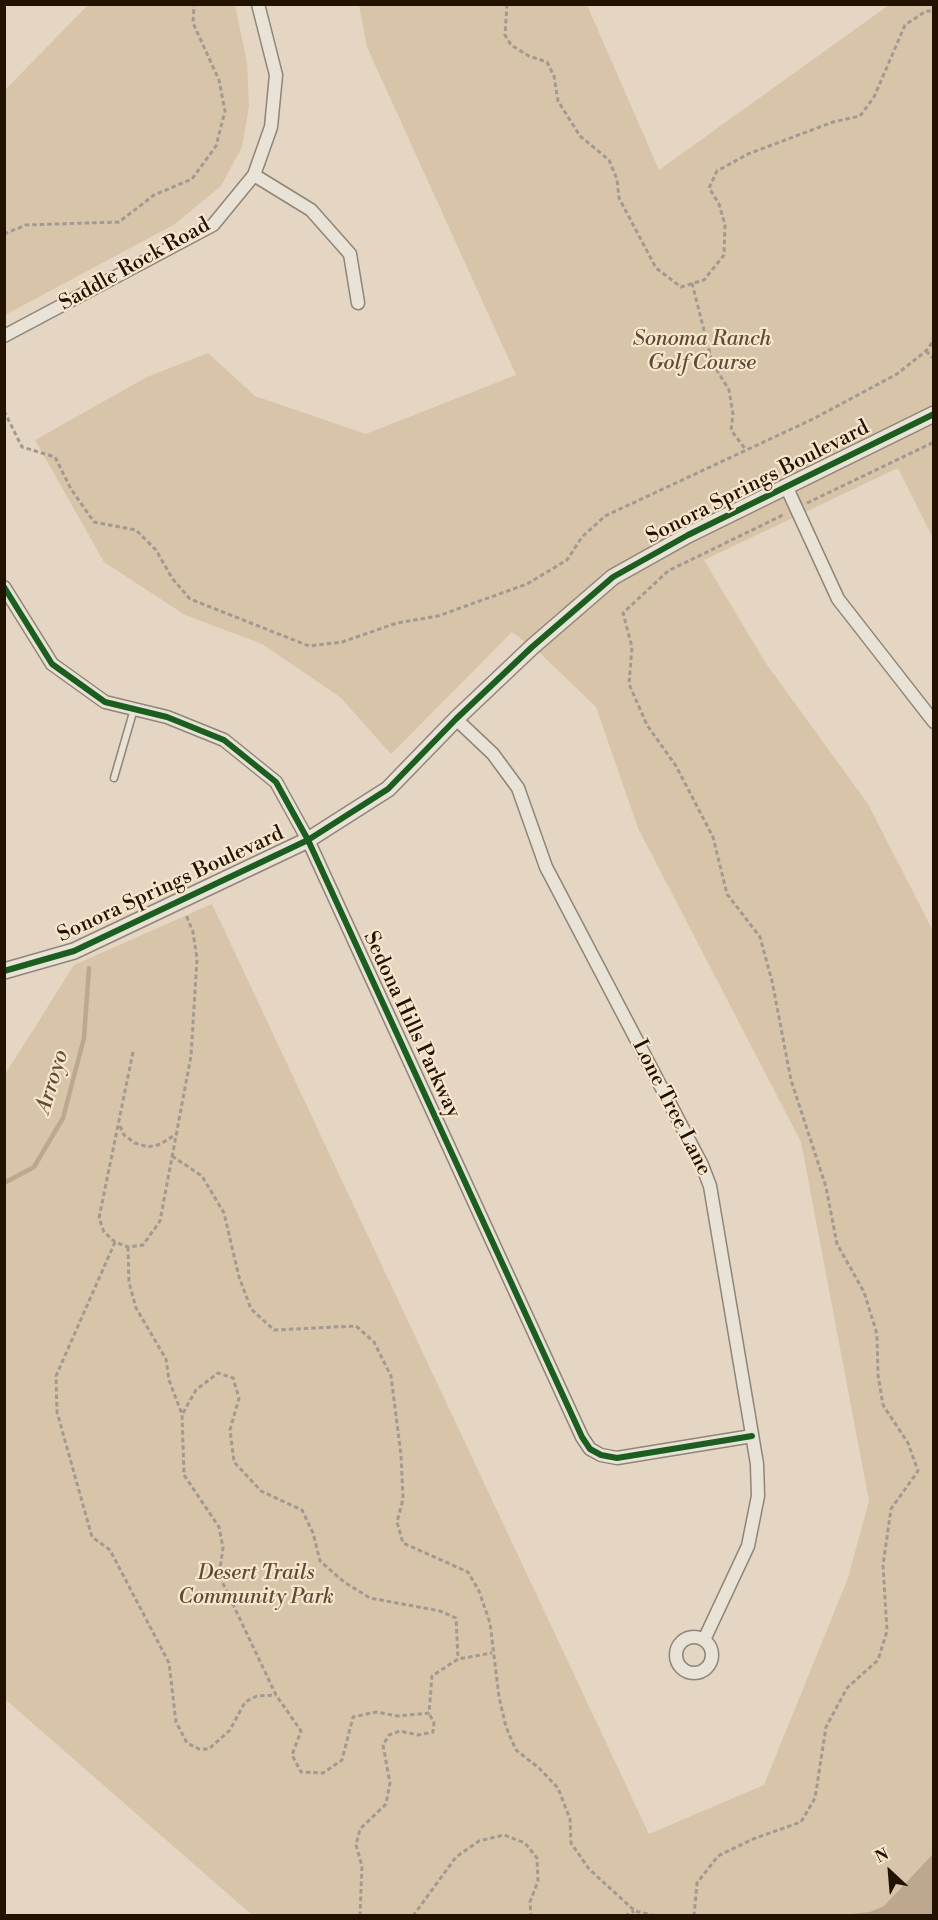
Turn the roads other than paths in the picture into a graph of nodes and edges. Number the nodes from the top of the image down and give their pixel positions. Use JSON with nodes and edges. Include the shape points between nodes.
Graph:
{"nodes":[{"id":1,"x":258,"y":4,"type":"edge"},
{"id":2,"x":254,"y":175,"type":"junction"},
{"id":3,"x":358,"y":303,"type":"dead end"},
{"id":4,"x":4,"y":336,"type":"edge"},
{"id":5,"x":933,"y":414,"type":"edge"},
{"id":6,"x":786,"y":486,"type":"junction"},
{"id":7,"x":4,"y":587,"type":"edge"},
{"id":8,"x":134,"y":709,"type":"junction"},
{"id":9,"x":456,"y":719,"type":"junction"},
{"id":10,"x":933,"y":722,"type":"edge"},
{"id":11,"x":114,"y":778,"type":"dead end"},
{"id":12,"x":308,"y":840,"type":"junction"},
{"id":13,"x":4,"y":971,"type":"edge"},
{"id":14,"x":752,"y":1436,"type":"junction"},
{"id":15,"x":704,"y":1640,"type":"dead end"}],
"edges":[{"from":1,"to":2,"type":"street","name":"Saddle Rock Road","via":[[276,75],[271,127]]},
{"from":2,"to":3,"type":"street","via":[[311,210],[350,254]]},
{"from":2,"to":4,"type":"street","name":"Saddle Rock Road","via":[[213,225]]},
{"from":5,"to":6,"type":"street","name":"Sonora Springs Boulevard"},
{"from":6,"to":9,"type":"street","name":"Sonora Springs Boulevard","via":[[613,577]]},
{"from":6,"to":10,"type":"street","via":[[838,599]]},
{"from":7,"to":8,"type":"street","name":"Sedona Hills Parkway","via":[[52,664],[105,702]]},
{"from":8,"to":11,"type":"lane"},
{"from":8,"to":12,"type":"street","name":"Sedona Hills Parkway","via":[[167,717],[224,740],[276,782]]},
{"from":9,"to":12,"type":"street","name":"Sonora Springs Boulevard","via":[[388,789]]},
{"from":9,"to":14,"type":"street","name":"Lone Tree Lane","via":[[493,754],[518,788],[549,873],[706,1175],[715,1207]]},
{"from":12,"to":13,"type":"street","name":"Sonora Springs Boulevard","via":[[74,951]]},
{"from":12,"to":14,"type":"street","name":"Sedona Hills Parkway","via":[[586,1443],[601,1455],[616,1458]]},
{"from":14,"to":15,"type":"street","name":"Lone Tree Lane","via":[[758,1488],[753,1530]]}]}
